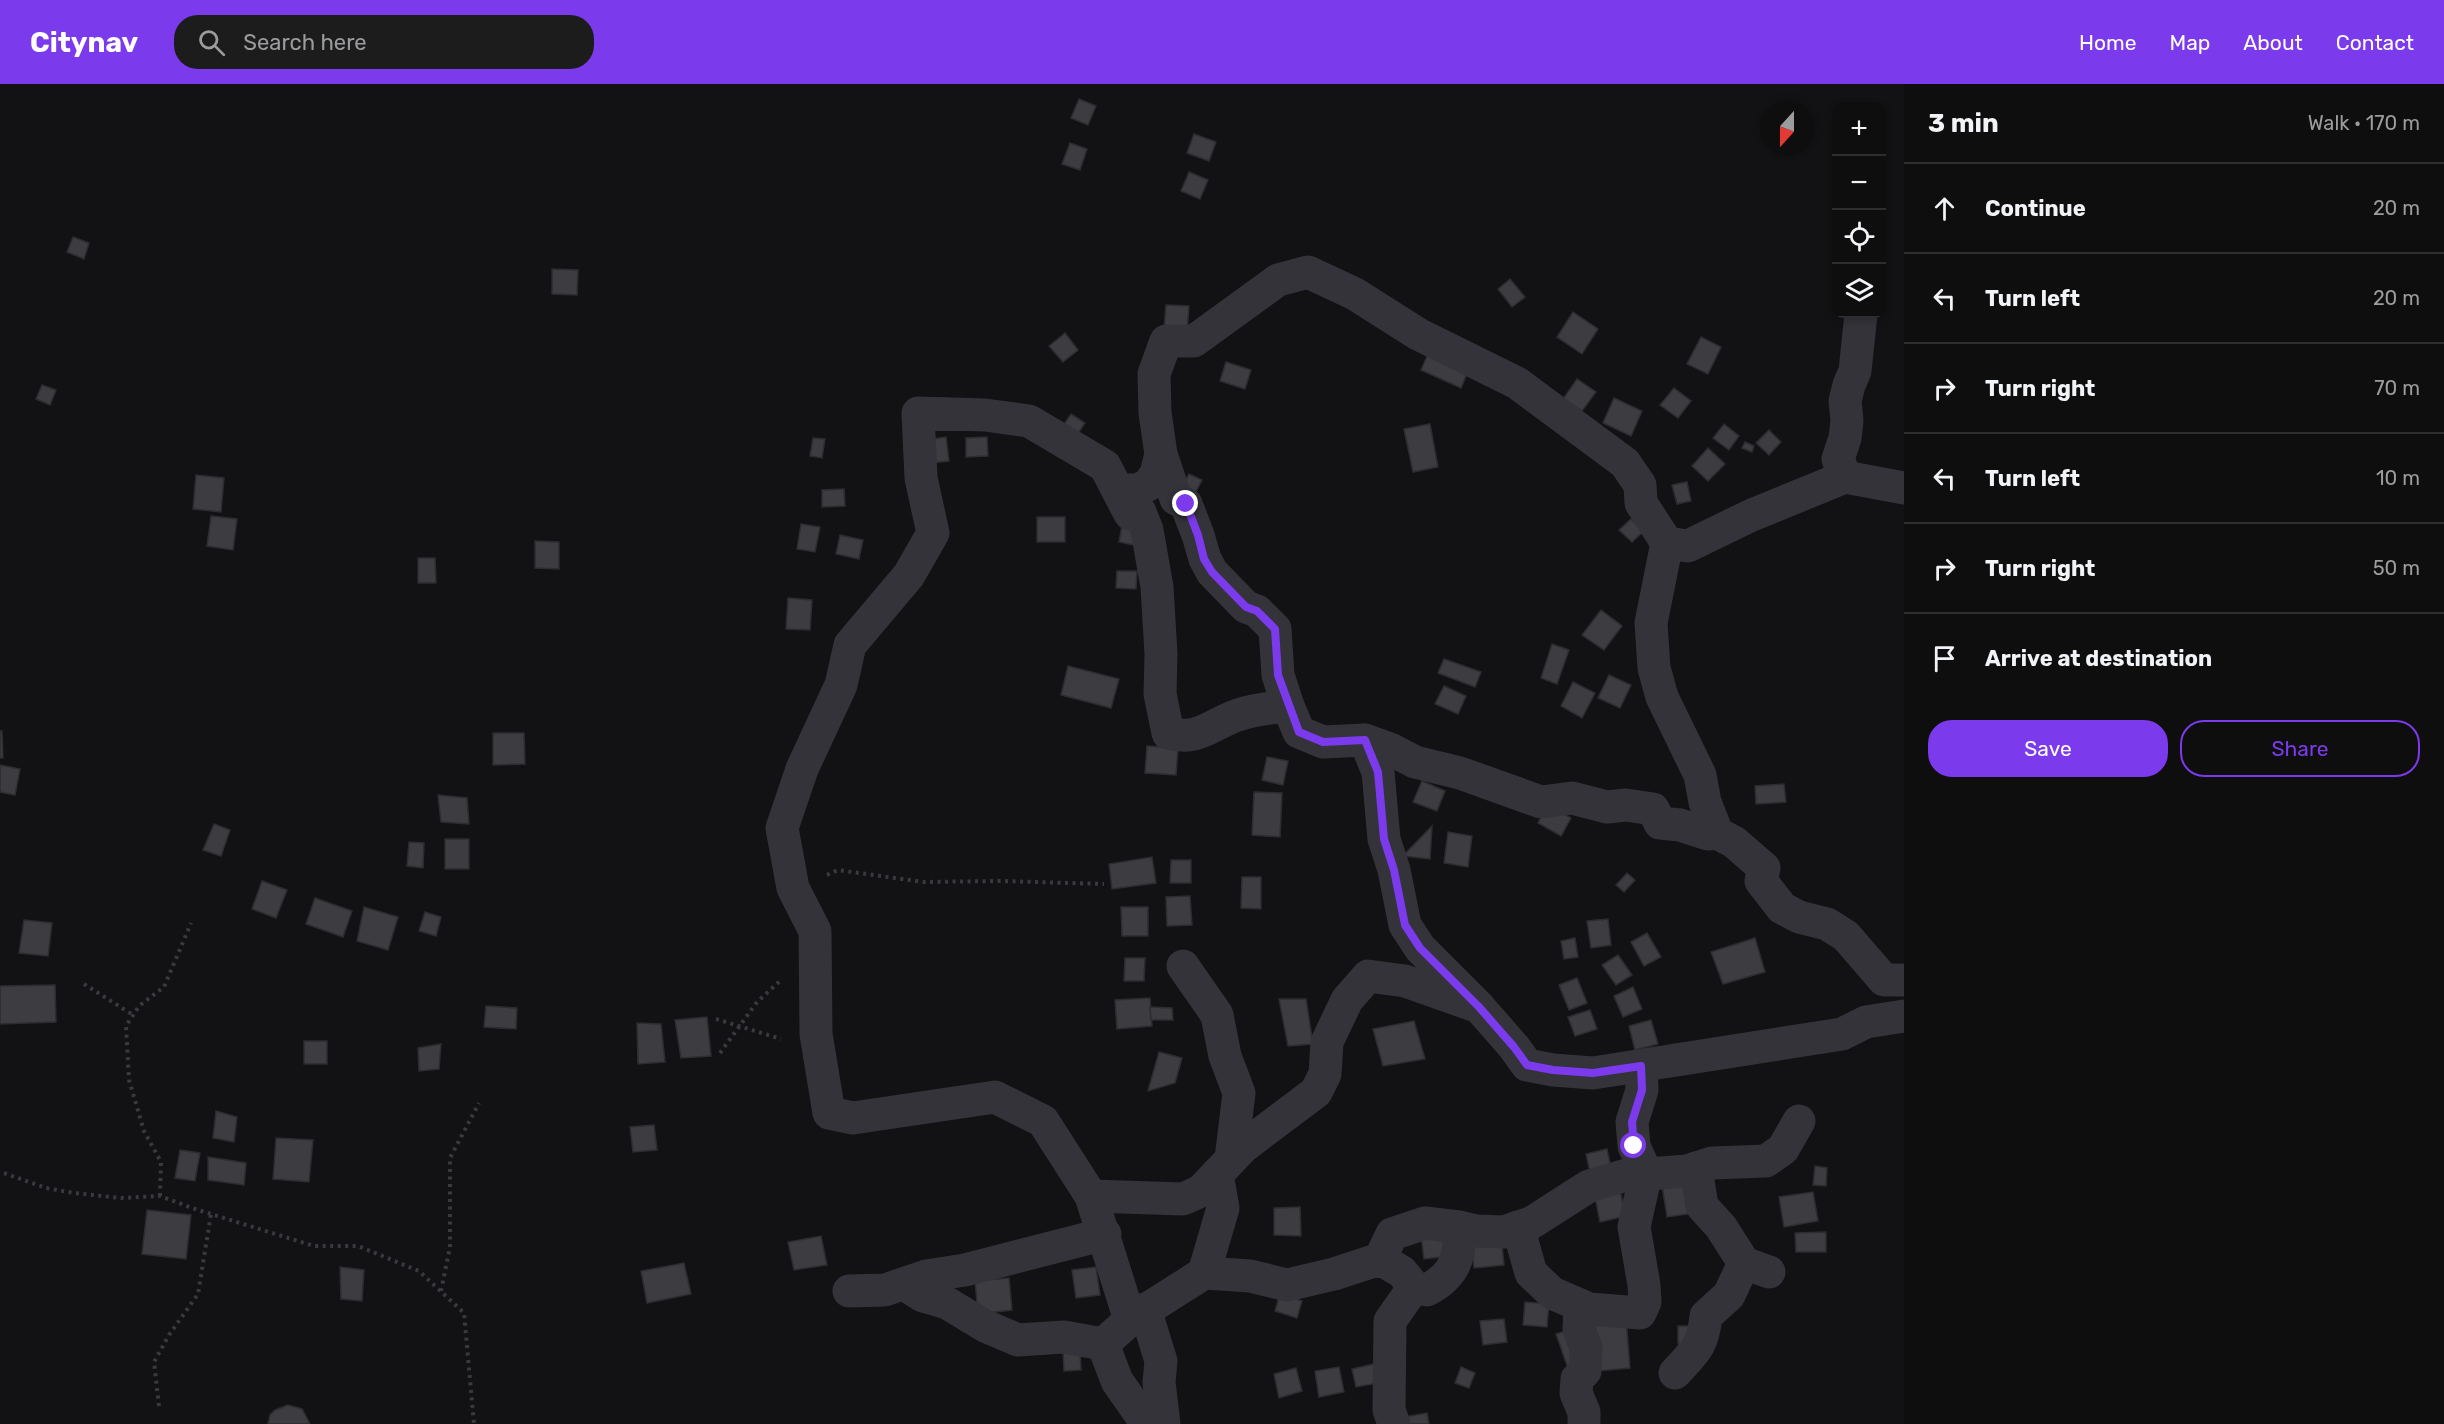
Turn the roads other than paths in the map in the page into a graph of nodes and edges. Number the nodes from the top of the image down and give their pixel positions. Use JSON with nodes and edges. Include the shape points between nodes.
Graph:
{"nodes":[{"id":1,"x":1861,"y":318,"type":"edge"},
{"id":2,"x":1161,"y":454,"type":"junction"},
{"id":3,"x":1845,"y":477,"type":"junction"},
{"id":4,"x":1904,"y":488,"type":"edge"},
{"id":5,"x":1119,"y":490,"type":"junction"},
{"id":6,"x":1667,"y":543,"type":"junction"},
{"id":7,"x":1288,"y":706,"type":"junction"},
{"id":8,"x":1365,"y":740,"type":"junction"},
{"id":9,"x":1717,"y":833,"type":"junction"},
{"id":10,"x":1183,"y":966,"type":"dead end"},
{"id":11,"x":1904,"y":980,"type":"edge"},
{"id":12,"x":1479,"y":1007,"type":"junction"},
{"id":13,"x":1904,"y":1016,"type":"edge"},
{"id":14,"x":1641,"y":1066,"type":"junction"},
{"id":15,"x":1798,"y":1120,"type":"dead end"},
{"id":16,"x":1224,"y":1167,"type":"junction"},
{"id":17,"x":1696,"y":1168,"type":"junction"},
{"id":18,"x":1646,"y":1173,"type":"junction"},
{"id":19,"x":1091,"y":1196,"type":"junction"},
{"id":20,"x":1459,"y":1227,"type":"junction"},
{"id":21,"x":1518,"y":1227,"type":"junction"},
{"id":22,"x":1105,"y":1234,"type":"junction"},
{"id":23,"x":1380,"y":1259,"type":"junction"},
{"id":24,"x":1204,"y":1273,"type":"junction"},
{"id":25,"x":904,"y":1284,"type":"junction"},
{"id":26,"x":1414,"y":1287,"type":"junction"},
{"id":27,"x":849,"y":1291,"type":"dead end"},
{"id":28,"x":1580,"y":1305,"type":"junction"},
{"id":29,"x":1138,"y":1314,"type":"junction"},
{"id":30,"x":1103,"y":1344,"type":"junction"},
{"id":31,"x":1675,"y":1373,"type":"dead end"},
{"id":32,"x":1147,"y":1424,"type":"edge"},
{"id":33,"x":1164,"y":1424,"type":"edge"},
{"id":34,"x":1394,"y":1424,"type":"edge"},
{"id":35,"x":1584,"y":1424,"type":"edge"}],
"edges":[{"from":1,"to":3,"type":"street","via":[[1855,370],[1845,401],[1845,438],[1838,459]]},
{"from":2,"to":5,"type":"street","via":[[1156,474],[1148,485],[1137,490]]},
{"from":2,"to":6,"type":"street","via":[[1154,374],[1166,341],[1194,341],[1278,279],[1308,272],[1516,383],[1625,463],[1640,485],[1641,503]]},
{"from":2,"to":7,"type":"street","via":[[1176,500],[1186,504],[1212,572],[1246,607],[1257,611],[1275,629],[1278,675]]},
{"from":3,"to":4,"type":"street"},
{"from":3,"to":6,"type":"street","via":[[1688,546]]},
{"from":5,"to":7,"type":"street","via":[[1130,514],[1140,512],[1147,530],[1158,587],[1160,694],[1168,733],[1197,735],[1239,714]]},
{"from":5,"to":19,"type":"street","via":[[1105,466],[1029,422],[985,415],[918,413],[921,478],[933,533],[909,575],[850,645],[841,684],[802,769],[782,828],[792,888],[815,931],[816,1034],[829,1113],[853,1118],[995,1097],[1042,1121]]},
{"from":6,"to":9,"type":"street","via":[[1651,623],[1654,668],[1662,697],[1700,775]]},
{"from":7,"to":8,"type":"street","via":[[1299,732],[1323,742]]},
{"from":8,"to":9,"type":"street","via":[[1415,762],[1460,773],[1541,802],[1572,798],[1607,807],[1644,806],[1653,809],[1660,823]]},
{"from":8,"to":12,"type":"street","via":[[1378,772],[1384,839],[1405,925],[1420,948]]},
{"from":9,"to":11,"type":"street","via":[[1764,868],[1761,881],[1782,908],[1827,924],[1846,936],[1884,980]]},
{"from":10,"to":16,"type":"street","via":[[1217,1014],[1225,1056],[1239,1093]]},
{"from":12,"to":14,"type":"street","via":[[1527,1065],[1593,1073]]},
{"from":12,"to":16,"type":"street","via":[[1405,981],[1368,976],[1347,1000],[1327,1042],[1325,1074],[1316,1092],[1243,1147]]},
{"from":13,"to":14,"type":"street","via":[[1866,1022],[1842,1034]]},
{"from":14,"to":18,"type":"street","via":[[1642,1090],[1632,1122],[1634,1146]]},
{"from":15,"to":17,"type":"street","via":[[1783,1149],[1767,1161],[1712,1163]]},
{"from":16,"to":19,"type":"street","via":[[1201,1191],[1184,1199]]},
{"from":16,"to":24,"type":"street","via":[[1223,1208]]},
{"from":17,"to":18,"type":"street"},
{"from":17,"to":31,"type":"street","via":[[1702,1206],[1756,1268],[1706,1316],[1700,1346]]},
{"from":18,"to":21,"type":"street","via":[[1589,1186],[1532,1223]]},
{"from":18,"to":28,"type":"street","via":[[1634,1227],[1644,1285],[1645,1302],[1640,1313]]},
{"from":19,"to":22,"type":"street"},
{"from":20,"to":21,"type":"street","via":[[1504,1232]]},
{"from":20,"to":23,"type":"street","via":[[1425,1223],[1392,1234]]},
{"from":20,"to":26,"type":"street","via":[[1460,1247],[1454,1266],[1443,1281],[1427,1290]]},
{"from":21,"to":28,"type":"street","via":[[1531,1273],[1552,1293]]},
{"from":22,"to":25,"type":"street"},
{"from":22,"to":29,"type":"street"},
{"from":23,"to":24,"type":"street","via":[[1287,1285],[1250,1276]]},
{"from":23,"to":26,"type":"street","via":[[1402,1272]]},
{"from":24,"to":29,"type":"street"},
{"from":25,"to":27,"type":"street","via":[[885,1290]]},
{"from":25,"to":30,"type":"street","via":[[1018,1340],[1064,1337]]},
{"from":26,"to":34,"type":"street","via":[[1390,1321],[1389,1410]]},
{"from":28,"to":35,"type":"street","via":[[1585,1371],[1577,1379],[1576,1393]]},
{"from":29,"to":30,"type":"street"},
{"from":29,"to":33,"type":"street","via":[[1161,1361]]},
{"from":30,"to":32,"type":"street","via":[[1118,1381]]}]}
